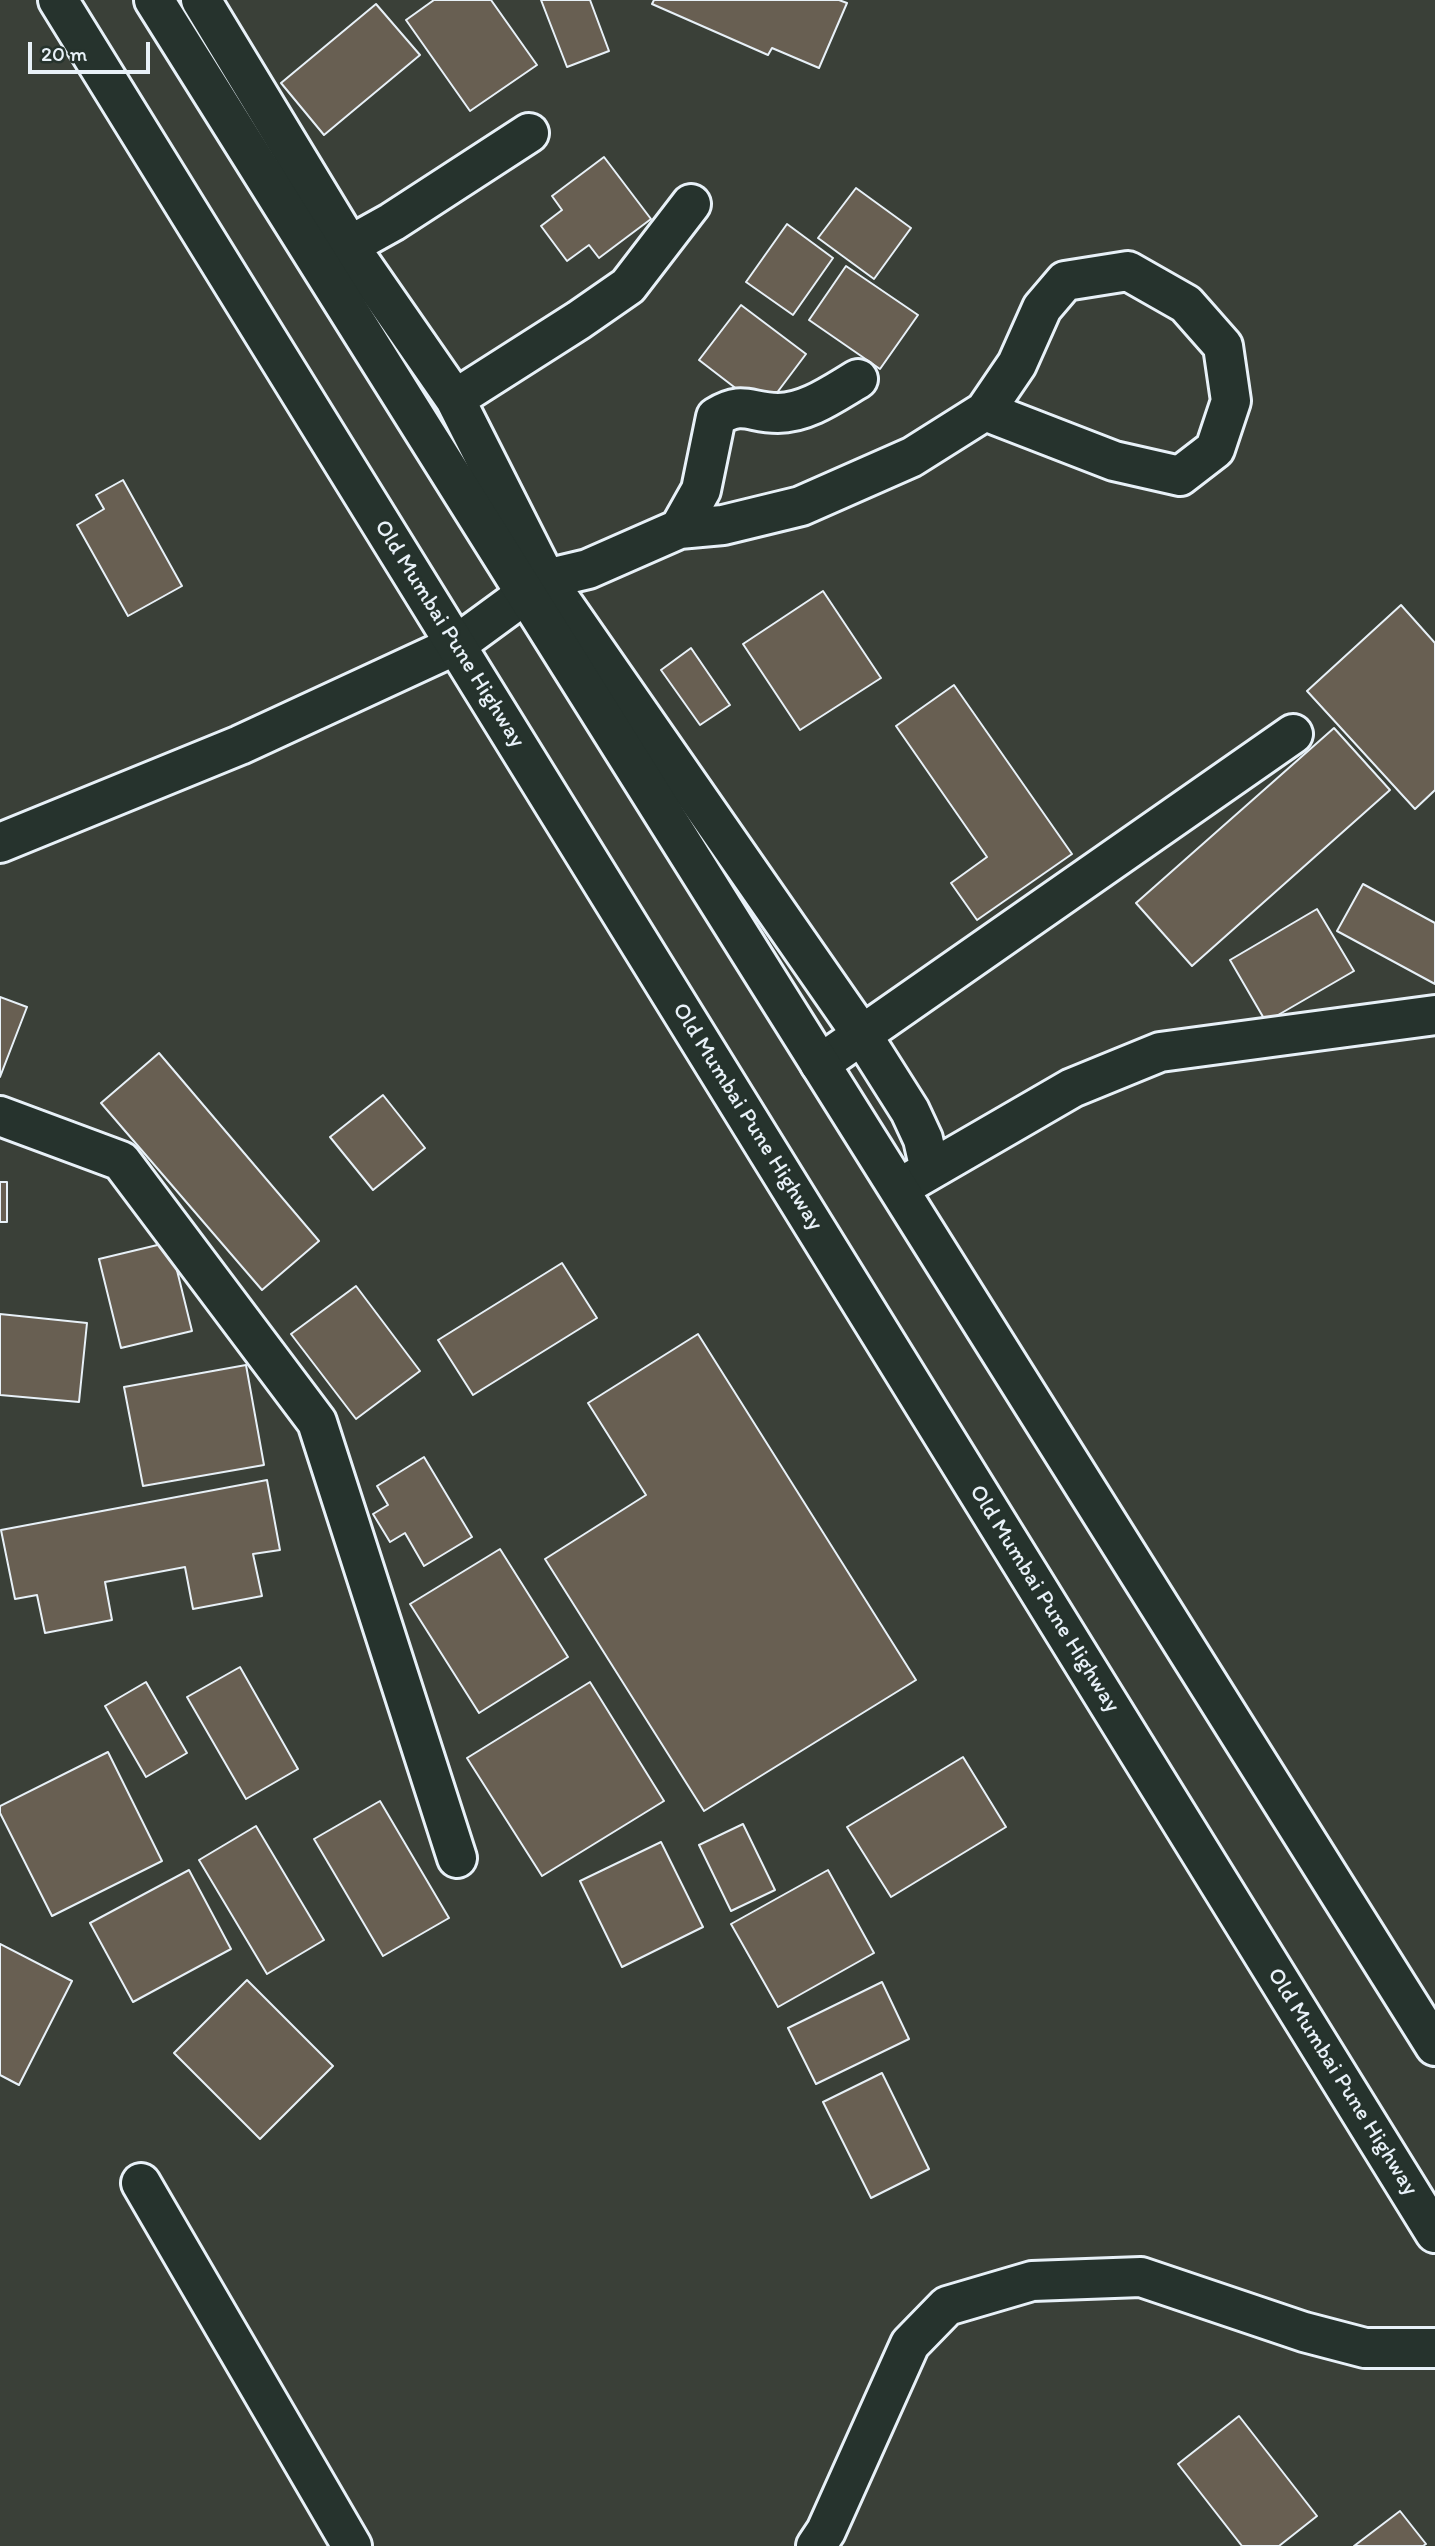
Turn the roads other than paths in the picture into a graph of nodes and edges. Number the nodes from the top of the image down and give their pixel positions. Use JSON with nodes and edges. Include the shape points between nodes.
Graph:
{"nodes":[{"id":1,"x":58,"y":0,"type":"edge"},
{"id":2,"x":154,"y":0,"type":"edge"},
{"id":3,"x":201,"y":0,"type":"edge"},
{"id":4,"x":529,"y":133,"type":"dead end"},
{"id":5,"x":691,"y":204,"type":"dead end"},
{"id":6,"x":335,"y":255,"type":"junction"},
{"id":7,"x":858,"y":379,"type":"dead end"},
{"id":8,"x":455,"y":399,"type":"junction"},
{"id":9,"x":985,"y":411,"type":"junction"},
{"id":10,"x":679,"y":529,"type":"junction"},
{"id":11,"x":536,"y":587,"type":"junction"},
{"id":12,"x":456,"y":645,"type":"junction"},
{"id":13,"x":1293,"y":734,"type":"dead end"},
{"id":14,"x":0,"y":843,"type":"edge"},
{"id":15,"x":1435,"y":1015,"type":"edge"},
{"id":16,"x":862,"y":1035,"type":"junction"},
{"id":17,"x":820,"y":1064,"type":"junction"},
{"id":18,"x":0,"y":1116,"type":"edge"},
{"id":19,"x":930,"y":1170,"type":"junction"},
{"id":20,"x":898,"y":1189,"type":"junction"},
{"id":21,"x":457,"y":1858,"type":"dead end"},
{"id":22,"x":1435,"y":2046,"type":"edge"},
{"id":23,"x":141,"y":2183,"type":"dead end"},
{"id":24,"x":1435,"y":2233,"type":"edge"},
{"id":25,"x":1435,"y":2347,"type":"edge"},
{"id":26,"x":352,"y":2546,"type":"edge"},
{"id":27,"x":816,"y":2546,"type":"edge"}],
"edges":[{"from":1,"to":12,"type":"main road","name":"Old Mumbai Pune Highway"},
{"from":2,"to":6,"type":"main road"},
{"from":3,"to":6,"type":"main road"},
{"from":4,"to":6,"type":"main road"},
{"from":5,"to":8,"type":"main road","via":[[628,286]]},
{"from":6,"to":8,"type":"main road"},
{"from":6,"to":11,"type":"main road"},
{"from":7,"to":10,"type":"main road","via":[[818,403],[780,414],[732,407],[716,417],[701,490]]},
{"from":8,"to":11,"type":"main road"},
{"from":9,"to":9,"type":"main road","via":[[1017,364],[1042,308],[1065,281],[1128,271],[1186,304],[1223,346],[1231,401],[1215,449],[1180,476],[1114,461]]},
{"from":9,"to":10,"type":"main road","via":[[912,457],[801,506],[723,525]]},
{"from":10,"to":11,"type":"main road"},
{"from":11,"to":12,"type":"main road"},
{"from":11,"to":16,"type":"main road"},
{"from":11,"to":17,"type":"main road"},
{"from":12,"to":14,"type":"main road","via":[[240,745]]},
{"from":12,"to":24,"type":"main road","name":"Old Mumbai Pune Highway"},
{"from":13,"to":16,"type":"main road"},
{"from":15,"to":19,"type":"main road","via":[[1160,1052],[1072,1088]]},
{"from":16,"to":17,"type":"main road"},
{"from":16,"to":19,"type":"main road","via":[[910,1111]]},
{"from":17,"to":20,"type":"main road"},
{"from":18,"to":21,"type":"main road","via":[[121,1161],[317,1422]]},
{"from":19,"to":20,"type":"main road"},
{"from":20,"to":22,"type":"main road"},
{"from":23,"to":26,"type":"main road"},
{"from":25,"to":27,"type":"main road","via":[[1365,2348],[1141,2277],[1032,2281],[947,2306],[910,2344]]}]}
